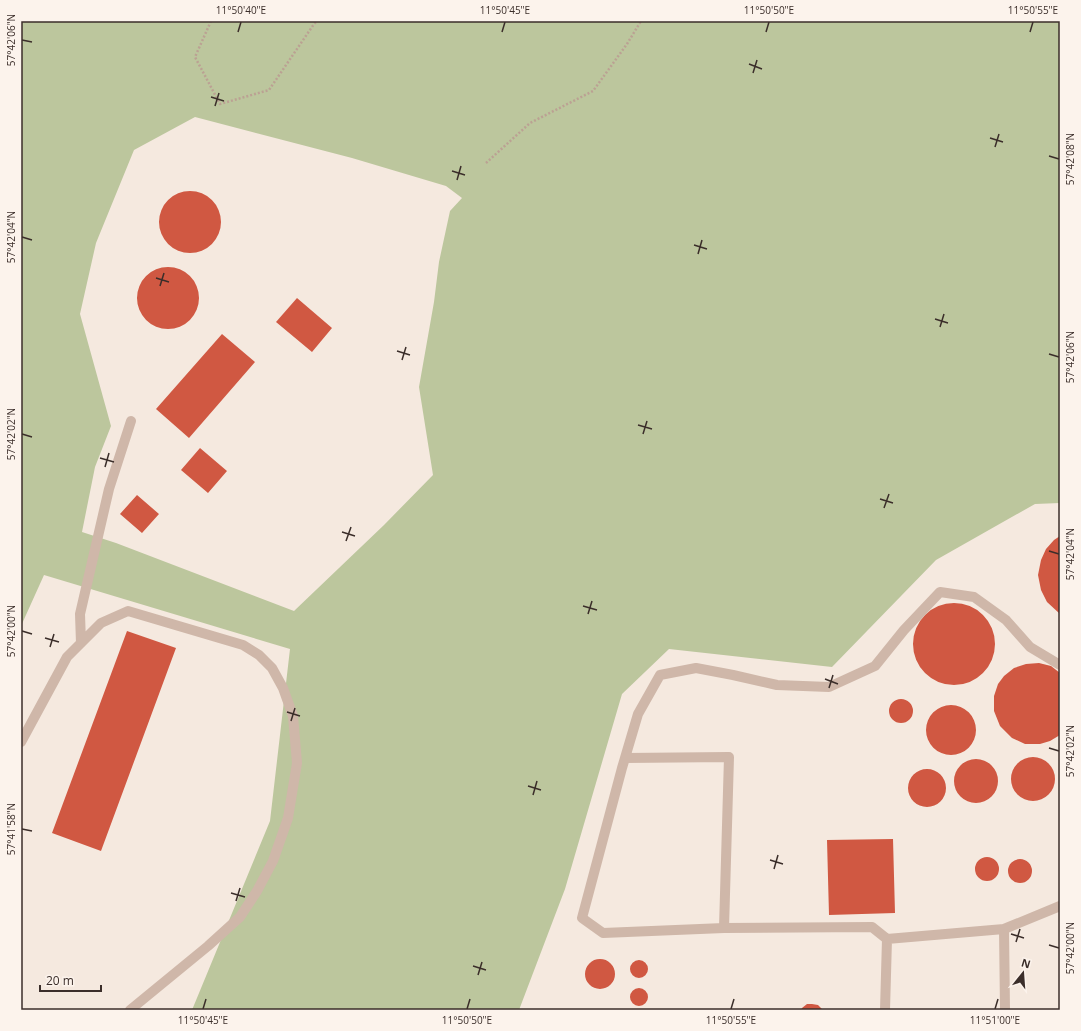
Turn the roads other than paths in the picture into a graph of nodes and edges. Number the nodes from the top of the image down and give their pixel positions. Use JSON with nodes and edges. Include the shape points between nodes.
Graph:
{"nodes":[{"id":1,"x":131,"y":421,"type":"dead end"},
{"id":2,"x":81,"y":643,"type":"junction"},
{"id":3,"x":1060,"y":665,"type":"edge"},
{"id":4,"x":21,"y":742,"type":"edge"},
{"id":5,"x":624,"y":758,"type":"junction"},
{"id":6,"x":1060,"y":906,"type":"edge"},
{"id":7,"x":724,"y":928,"type":"junction"},
{"id":8,"x":1004,"y":929,"type":"junction"},
{"id":9,"x":887,"y":939,"type":"junction"},
{"id":10,"x":130,"y":1010,"type":"edge"},
{"id":11,"x":885,"y":1010,"type":"edge"},
{"id":12,"x":1005,"y":1010,"type":"edge"}],
"edges":[{"from":1,"to":2,"type":"lane","via":[[109,488],[80,614]]},
{"from":2,"to":4,"type":"lane","via":[[67,657]]},
{"from":2,"to":10,"type":"lane","via":[[101,623],[128,611],[243,645],[259,655],[272,668],[284,688],[293,716],[297,763],[288,818],[273,861],[257,891],[240,917]]},
{"from":3,"to":5,"type":"lane","via":[[1030,647],[1006,620],[974,597],[940,592],[875,666],[829,687],[777,685],[696,668],[660,675],[638,714]]},
{"from":5,"to":7,"type":"lane","via":[[729,757]]},
{"from":5,"to":7,"type":"lane","via":[[582,918],[603,933]]},
{"from":6,"to":8,"type":"lane"},
{"from":7,"to":9,"type":"lane","via":[[872,927]]},
{"from":8,"to":9,"type":"lane"},
{"from":8,"to":12,"type":"lane"},
{"from":9,"to":11,"type":"lane"}]}
